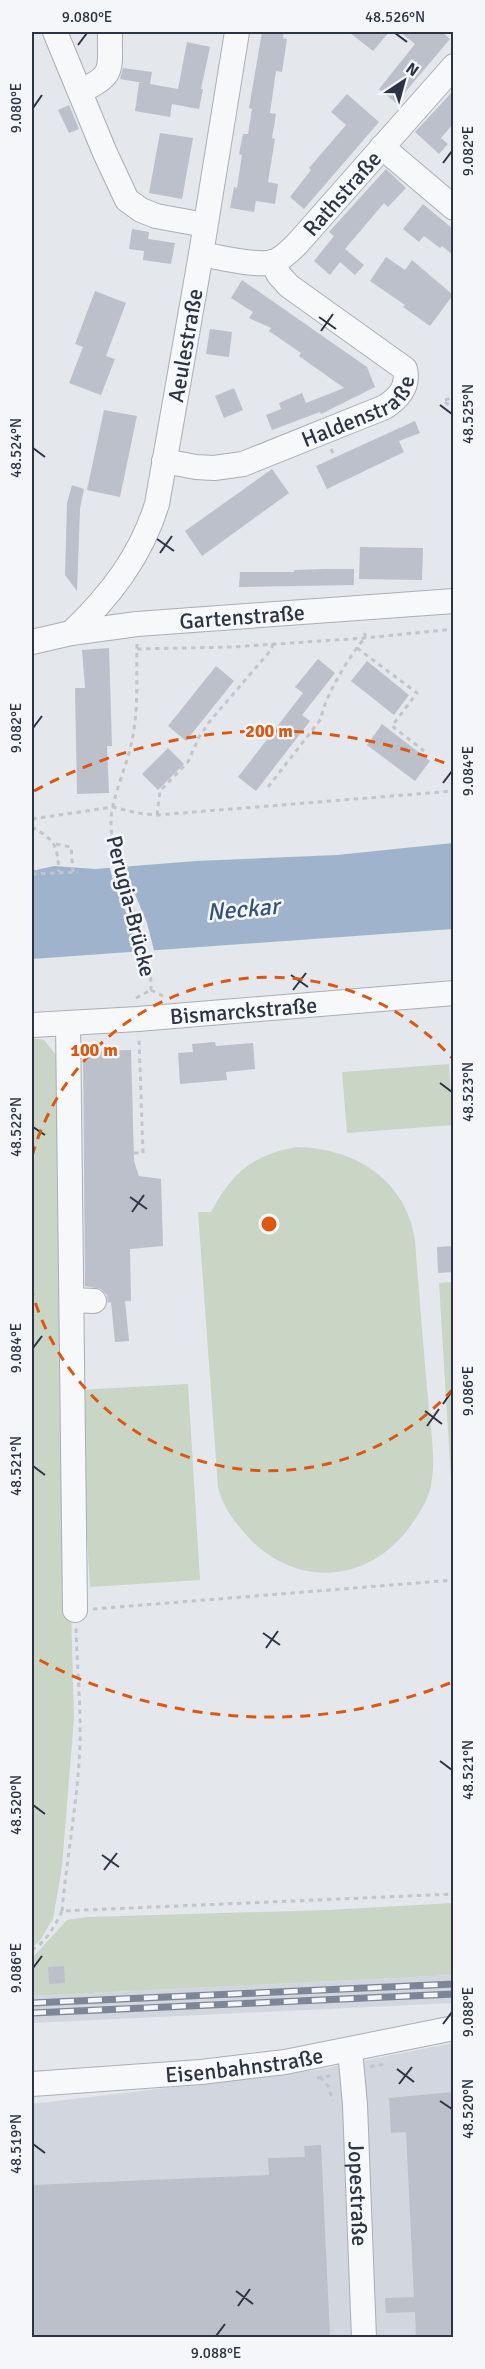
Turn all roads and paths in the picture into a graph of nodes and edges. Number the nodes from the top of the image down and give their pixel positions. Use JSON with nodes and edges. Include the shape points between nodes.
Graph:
{"nodes":[{"id":1,"x":56,"y":32,"type":"edge"},
{"id":2,"x":110,"y":32,"type":"edge"},
{"id":3,"x":237,"y":32,"type":"edge"},
{"id":4,"x":453,"y":66,"type":"edge"},
{"id":5,"x":80,"y":91,"type":"junction"},
{"id":6,"x":382,"y":147,"type":"junction"},
{"id":7,"x":453,"y":208,"type":"edge"},
{"id":8,"x":206,"y":225,"type":"junction"},
{"id":9,"x":201,"y":254,"type":"junction"},
{"id":10,"x":272,"y":262,"type":"junction"},
{"id":11,"x":453,"y":397,"type":"edge"},
{"id":12,"x":453,"y":409,"type":"edge"},
{"id":13,"x":164,"y":461,"type":"junction"},
{"id":14,"x":453,"y":601,"type":"edge"},
{"id":15,"x":137,"y":624,"type":"junction"},
{"id":16,"x":453,"y":629,"type":"edge"},
{"id":17,"x":71,"y":633,"type":"junction"},
{"id":18,"x":365,"y":638,"type":"junction"},
{"id":19,"x":32,"y":642,"type":"edge"},
{"id":20,"x":273,"y":644,"type":"junction"},
{"id":21,"x":356,"y":648,"type":"junction"},
{"id":22,"x":137,"y":649,"type":"junction"},
{"id":23,"x":424,"y":751,"type":"dead end"},
{"id":24,"x":268,"y":787,"type":"dead end"},
{"id":25,"x":453,"y":792,"type":"edge"},
{"id":26,"x":113,"y":807,"type":"junction"},
{"id":27,"x":157,"y":814,"type":"junction"},
{"id":28,"x":32,"y":819,"type":"edge"},
{"id":29,"x":32,"y":827,"type":"edge"},
{"id":30,"x":56,"y":844,"type":"junction"},
{"id":31,"x":59,"y":872,"type":"junction"},
{"id":32,"x":32,"y":874,"type":"edge"},
{"id":33,"x":151,"y":990,"type":"dead end"},
{"id":34,"x":453,"y":993,"type":"edge"},
{"id":35,"x":138,"y":1019,"type":"junction"},
{"id":36,"x":68,"y":1023,"type":"junction"},
{"id":37,"x":32,"y":1025,"type":"edge"},
{"id":38,"x":134,"y":1153,"type":"dead end"},
{"id":39,"x":453,"y":1580,"type":"edge"},
{"id":40,"x":75,"y":1610,"type":"junction"},
{"id":41,"x":453,"y":1894,"type":"edge"},
{"id":42,"x":62,"y":1911,"type":"junction"},
{"id":43,"x":32,"y":1950,"type":"edge"},
{"id":44,"x":453,"y":2028,"type":"edge"},
{"id":45,"x":350,"y":2050,"type":"junction"},
{"id":46,"x":32,"y":2084,"type":"edge"},
{"id":47,"x":364,"y":2337,"type":"edge"}],
"edges":[{"from":1,"to":5,"type":"street"},
{"from":2,"to":5,"type":"street","via":[[107,76]]},
{"from":3,"to":8,"type":"street","name":"Aeulestraße"},
{"from":4,"to":6,"type":"street","name":"Rathstraße"},
{"from":5,"to":8,"type":"street","via":[[128,201],[156,216]]},
{"from":6,"to":7,"type":"street"},
{"from":6,"to":10,"type":"street","name":"Rathstraße","via":[[297,244]]},
{"from":8,"to":9,"type":"street","name":"Aeulestraße"},
{"from":9,"to":10,"type":"street"},
{"from":9,"to":13,"type":"street","name":"Aeulestraße"},
{"from":10,"to":13,"type":"street","name":"Haldenstraße","via":[[289,286],[405,369],[407,377],[400,396],[385,407],[243,464],[205,468]]},
{"from":11,"to":12,"type":"path","via":[[445,401]]},
{"from":13,"to":17,"type":"street","name":"Aeulestraße","via":[[151,522],[129,566],[101,603]]},
{"from":14,"to":15,"type":"street","name":"Gartenstraße"},
{"from":15,"to":17,"type":"street","name":"Gartenstraße"},
{"from":15,"to":22,"type":"path","name":"Perugia-Brücke"},
{"from":16,"to":18,"type":"path"},
{"from":17,"to":19,"type":"street","name":"Gartenstraße"},
{"from":18,"to":20,"type":"path"},
{"from":18,"to":21,"type":"path"},
{"from":20,"to":22,"type":"path"},
{"from":20,"to":27,"type":"path","via":[[210,721],[188,762],[160,791]]},
{"from":21,"to":23,"type":"path","via":[[417,693],[392,726]]},
{"from":21,"to":24,"type":"path","via":[[322,706],[321,719]]},
{"from":22,"to":26,"type":"path","name":"Perugia-Brücke","via":[[135,724]]},
{"from":25,"to":27,"type":"path"},
{"from":26,"to":27,"type":"path"},
{"from":26,"to":28,"type":"path"},
{"from":26,"to":33,"type":"path","name":"Perugia-Brücke","via":[[115,854],[144,940]]},
{"from":29,"to":30,"type":"path"},
{"from":30,"to":31,"type":"path"},
{"from":30,"to":31,"type":"path","via":[[71,847],[75,872]]},
{"from":31,"to":32,"type":"path"},
{"from":34,"to":35,"type":"street","name":"Bismarckstraße"},
{"from":35,"to":36,"type":"street","name":"Bismarckstraße"},
{"from":35,"to":38,"type":"path","via":[[143,1153]]},
{"from":36,"to":37,"type":"street","name":"Bismarckstraße"},
{"from":36,"to":40,"type":"street","via":[[83,1301]]},
{"from":39,"to":40,"type":"path"},
{"from":40,"to":42,"type":"path","via":[[80,1742]]},
{"from":41,"to":42,"type":"path"},
{"from":42,"to":43,"type":"path","via":[[56,1924]]},
{"from":44,"to":45,"type":"street","name":"Eisenbahnstraße"},
{"from":45,"to":46,"type":"street","name":"Eisenbahnstraße","via":[[201,2072]]},
{"from":45,"to":47,"type":"street","name":"Jopestraße","via":[[356,2105]]}]}
